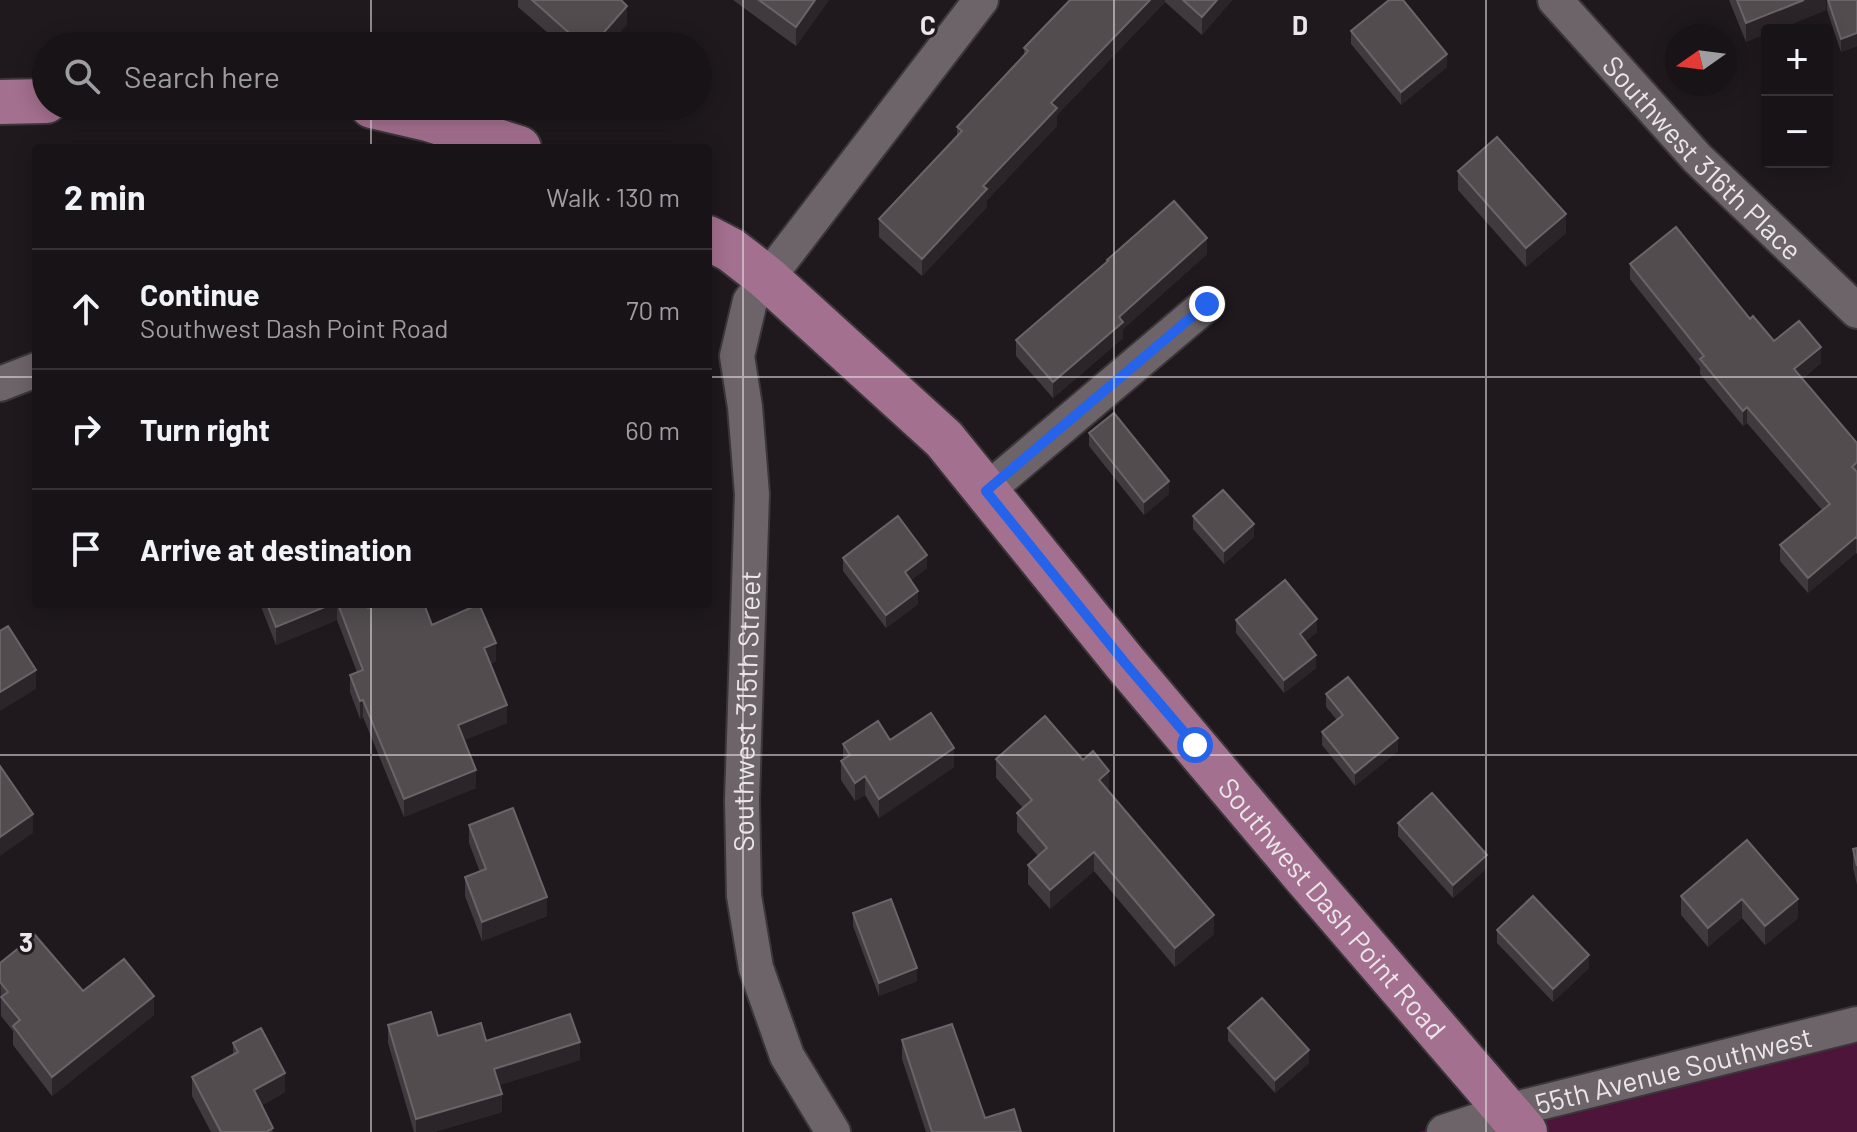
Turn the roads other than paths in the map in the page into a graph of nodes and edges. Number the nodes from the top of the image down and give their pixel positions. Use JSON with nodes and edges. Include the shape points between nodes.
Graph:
{"nodes":[{"id":1,"x":981,"y":0,"type":"edge"},
{"id":2,"x":1555,"y":0,"type":"edge"},
{"id":3,"x":32,"y":101,"type":"edge"},
{"id":4,"x":0,"y":102,"type":"edge"},
{"id":5,"x":431,"y":120,"type":"edge"},
{"id":6,"x":506,"y":144,"type":"edge"},
{"id":7,"x":716,"y":246,"type":"edge"},
{"id":8,"x":767,"y":278,"type":"junction"},
{"id":9,"x":1207,"y":304,"type":"dead end"},
{"id":10,"x":1857,"y":311,"type":"edge"},
{"id":11,"x":723,"y":362,"type":"edge"},
{"id":12,"x":32,"y":372,"type":"edge"},
{"id":13,"x":0,"y":384,"type":"edge"},
{"id":14,"x":986,"y":491,"type":"junction"},
{"id":15,"x":1857,"y":1024,"type":"edge"},
{"id":16,"x":1516,"y":1122,"type":"edge"},
{"id":17,"x":833,"y":1132,"type":"edge"},
{"id":18,"x":1444,"y":1132,"type":"edge"}],
"edges":[{"from":1,"to":8,"type":"street","name":"Southwest 315th Street"},
{"from":2,"to":10,"type":"street","name":"Southwest 316th Place","via":[[1697,158]]},
{"from":3,"to":4,"type":"main road"},
{"from":5,"to":6,"type":"main road"},
{"from":7,"to":8,"type":"main road","name":"Southwest Dash Point Road"},
{"from":8,"to":11,"type":"street","name":"Southwest 315th Street","via":[[750,301]]},
{"from":8,"to":14,"type":"main road","name":"Southwest Dash Point Road","via":[[944,439]]},
{"from":9,"to":14,"type":"street"},
{"from":11,"to":17,"type":"street","name":"Southwest 315th Street","via":[[745,407],[752,494],[744,896],[756,968],[787,1056]]},
{"from":12,"to":13,"type":"street"},
{"from":14,"to":16,"type":"main road","name":"Southwest Dash Point Road","via":[[1125,663]]},
{"from":15,"to":16,"type":"street","name":"55th Avenue Southwest"},
{"from":16,"to":18,"type":"street","name":"55th Avenue Southwest"}]}
